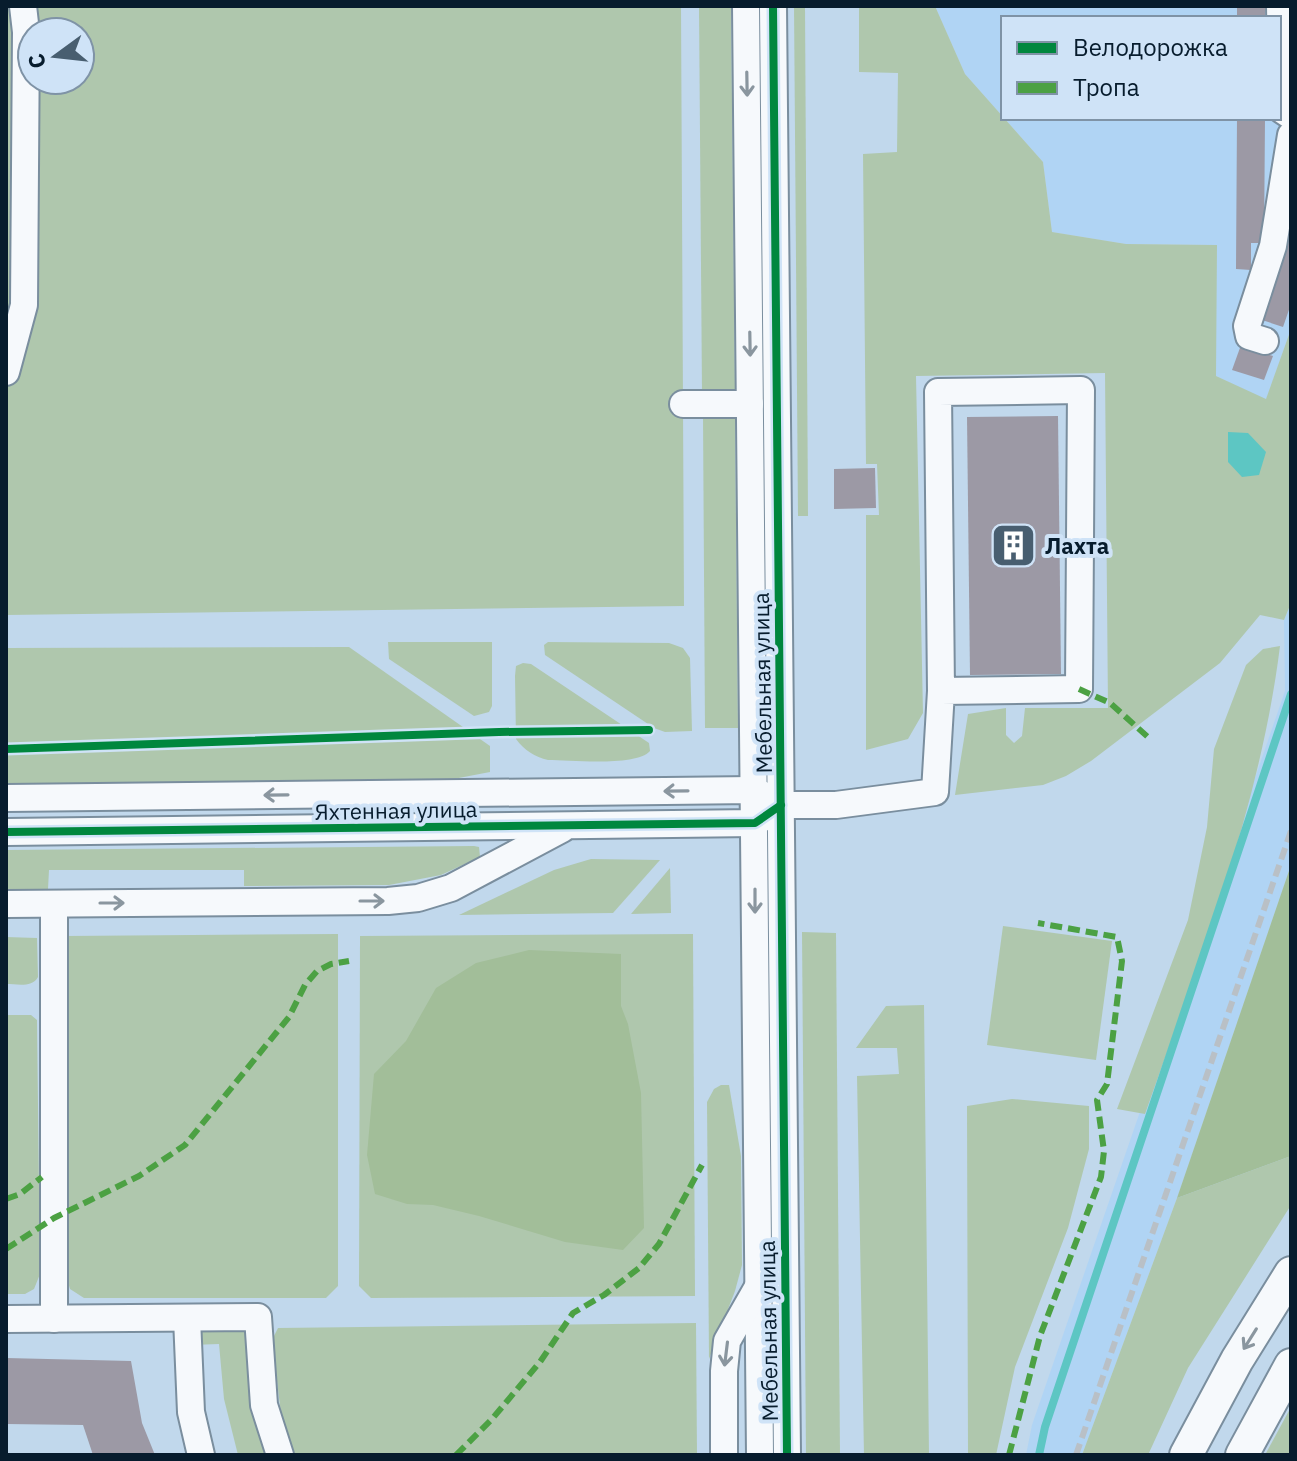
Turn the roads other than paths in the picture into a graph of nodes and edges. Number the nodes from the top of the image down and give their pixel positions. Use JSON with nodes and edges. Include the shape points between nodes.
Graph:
{"nodes":[{"id":1,"x":23,"y":6,"type":"edge"},
{"id":2,"x":746,"y":6,"type":"edge"},
{"id":3,"x":773,"y":6,"type":"edge"},
{"id":4,"x":1291,"y":135,"type":"edge"},
{"id":5,"x":1265,"y":341,"type":"dead end"},
{"id":6,"x":6,"y":372,"type":"edge"},
{"id":7,"x":683,"y":404,"type":"dead end"},
{"id":8,"x":750,"y":404,"type":"junction"},
{"id":9,"x":941,"y":691,"type":"junction"},
{"id":10,"x":754,"y":790,"type":"junction"},
{"id":11,"x":6,"y":798,"type":"edge"},
{"id":12,"x":781,"y":805,"type":"junction"},
{"id":13,"x":755,"y":823,"type":"junction"},
{"id":14,"x":567,"y":826,"type":"junction"},
{"id":15,"x":6,"y":832,"type":"edge"},
{"id":16,"x":6,"y":904,"type":"edge"},
{"id":17,"x":54,"y":904,"type":"junction"},
{"id":18,"x":1291,"y":1273,"type":"edge"},
{"id":19,"x":759,"y":1285,"type":"junction"},
{"id":20,"x":187,"y":1318,"type":"junction"},
{"id":21,"x":6,"y":1319,"type":"edge"},
{"id":22,"x":54,"y":1319,"type":"junction"},
{"id":23,"x":1291,"y":1365,"type":"edge"},
{"id":24,"x":201,"y":1455,"type":"edge"},
{"id":25,"x":280,"y":1455,"type":"edge"},
{"id":26,"x":724,"y":1455,"type":"edge"},
{"id":27,"x":760,"y":1455,"type":"edge"},
{"id":28,"x":787,"y":1455,"type":"edge"},
{"id":29,"x":1186,"y":1455,"type":"edge"},
{"id":30,"x":1242,"y":1455,"type":"edge"}],
"edges":[{"from":1,"to":6,"type":"street","via":[[24,305]]},
{"from":2,"to":8,"type":"street","name":"Мебельная улица","one_way":true},
{"from":3,"to":12,"type":"street","name":"Мебельная улица"},
{"from":4,"to":5,"type":"street","via":[[1273,246],[1247,326],[1249,336]]},
{"from":7,"to":8,"type":"street"},
{"from":8,"to":10,"type":"street","name":"Мебельная улица"},
{"from":9,"to":9,"type":"street","via":[[938,392],[1081,390],[1079,689]]},
{"from":9,"to":12,"type":"street","via":[[935,792],[836,805]]},
{"from":10,"to":11,"type":"street","name":"Яхтенная улица","one_way":true},
{"from":10,"to":12,"type":"street","name":"Яхтенная улица"},
{"from":10,"to":13,"type":"street","name":"Мебельная улица"},
{"from":12,"to":13,"type":"street"},
{"from":12,"to":28,"type":"street","name":"Мебельная улица"},
{"from":13,"to":14,"type":"street","name":"Яхтенная улица"},
{"from":13,"to":19,"type":"street","name":"Мебельная улица","one_way":true},
{"from":14,"to":15,"type":"street","name":"Яхтенная улица"},
{"from":17,"to":14,"type":"street","one_way":true,"via":[[418,898],[451,888]]},
{"from":16,"to":17,"type":"street"},
{"from":17,"to":22,"type":"street"},
{"from":18,"to":29,"type":"main road","one_way":true},
{"from":19,"to":26,"type":"street","one_way":true,"via":[[727,1341]]},
{"from":19,"to":27,"type":"street","name":"Мебельная улица"},
{"from":20,"to":22,"type":"street"},
{"from":20,"to":24,"type":"street","via":[[191,1412]]},
{"from":20,"to":25,"type":"street","via":[[258,1317],[264,1405]]},
{"from":21,"to":22,"type":"street"},
{"from":23,"to":30,"type":"main road"}]}
